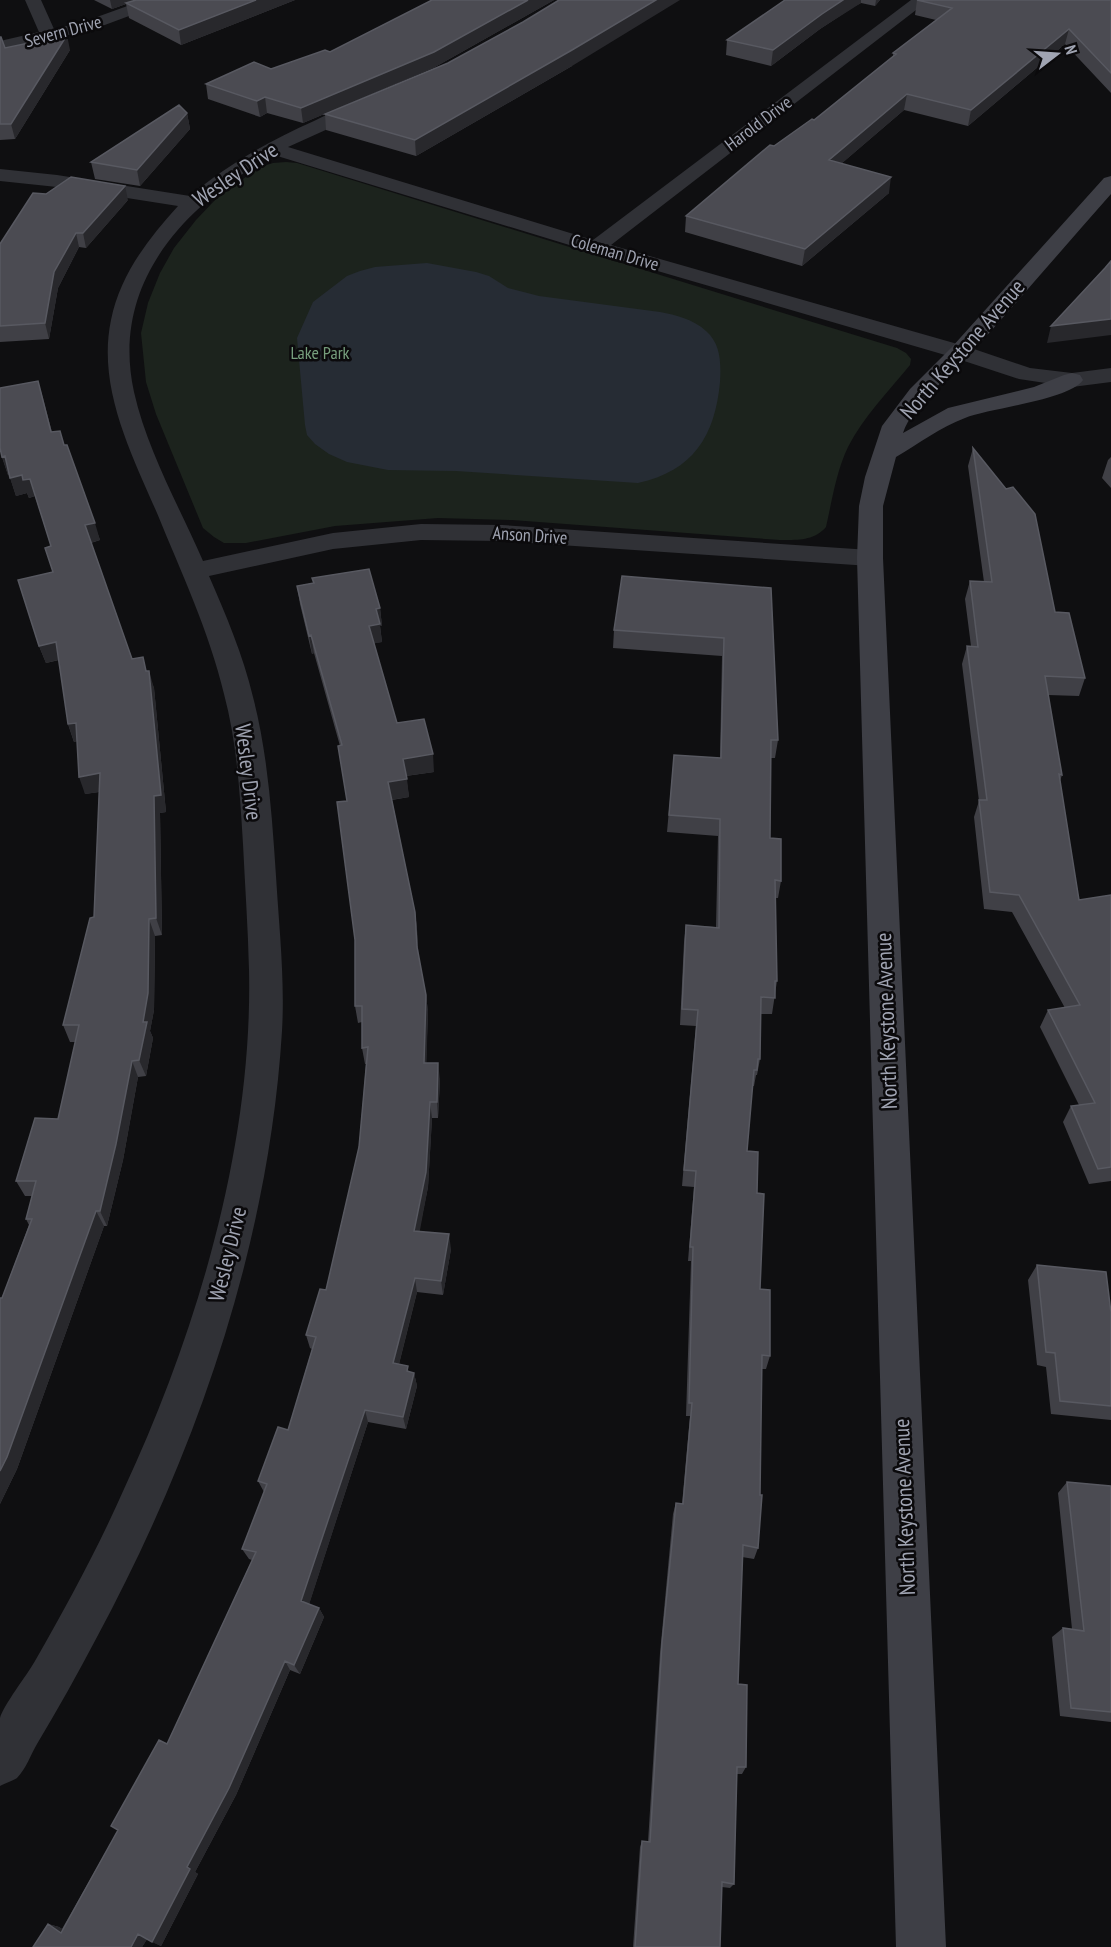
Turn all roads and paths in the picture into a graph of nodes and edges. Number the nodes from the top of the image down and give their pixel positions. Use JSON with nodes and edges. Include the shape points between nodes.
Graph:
{"nodes":[{"id":1,"x":33,"y":0,"type":"edge"},
{"id":2,"x":159,"y":0,"type":"edge"},
{"id":3,"x":921,"y":0,"type":"edge"},
{"id":4,"x":49,"y":36,"type":"junction"},
{"id":5,"x":0,"y":46,"type":"edge"},
{"id":6,"x":384,"y":98,"type":"edge"},
{"id":7,"x":272,"y":148,"type":"junction"},
{"id":8,"x":0,"y":176,"type":"edge"},
{"id":9,"x":1111,"y":182,"type":"edge"},
{"id":10,"x":191,"y":202,"type":"junction"},
{"id":11,"x":596,"y":247,"type":"junction"},
{"id":12,"x":960,"y":352,"type":"junction"},
{"id":13,"x":1110,"y":376,"type":"edge"},
{"id":14,"x":1072,"y":380,"type":"junction"},
{"id":15,"x":887,"y":452,"type":"junction"},
{"id":16,"x":870,"y":558,"type":"junction"},
{"id":17,"x":194,"y":571,"type":"junction"},
{"id":18,"x":0,"y":1762,"type":"edge"},
{"id":19,"x":921,"y":1947,"type":"edge"}],
"edges":[{"from":1,"to":4,"type":"street"},
{"from":2,"to":4,"type":"street","name":"Severn Drive"},
{"from":3,"to":11,"type":"street","name":"Harold Drive"},
{"from":4,"to":5,"type":"street","name":"Severn Drive"},
{"from":6,"to":7,"type":"street","name":"Wesley Drive","via":[[329,119]]},
{"from":7,"to":10,"type":"street","name":"Wesley Drive"},
{"from":7,"to":11,"type":"street","name":"Coleman Drive"},
{"from":8,"to":10,"type":"street"},
{"from":9,"to":12,"type":"street","name":"North Keystone Avenue"},
{"from":10,"to":17,"type":"street","name":"Wesley Drive","via":[[152,249],[134,282],[122,316],[117,353],[131,418]]},
{"from":11,"to":12,"type":"street","name":"Coleman Drive"},
{"from":12,"to":14,"type":"street","name":"Coleman Drive","via":[[1027,374]]},
{"from":12,"to":15,"type":"street","name":"North Keystone Avenue","via":[[918,394],[894,426]]},
{"from":13,"to":14,"type":"street","name":"Coleman Drive"},
{"from":14,"to":15,"type":"street","via":[[1042,392],[956,413]]},
{"from":15,"to":16,"type":"street","name":"North Keystone Avenue","via":[[871,506]]},
{"from":16,"to":17,"type":"street","name":"Anson Drive","via":[[502,533],[431,532],[333,541]]},
{"from":16,"to":19,"type":"street","name":"North Keystone Avenue"},
{"from":17,"to":18,"type":"street","name":"Wesley Drive","via":[[239,697],[256,816],[265,1030],[240,1209],[210,1323],[169,1436],[109,1569],[33,1711]]}]}
